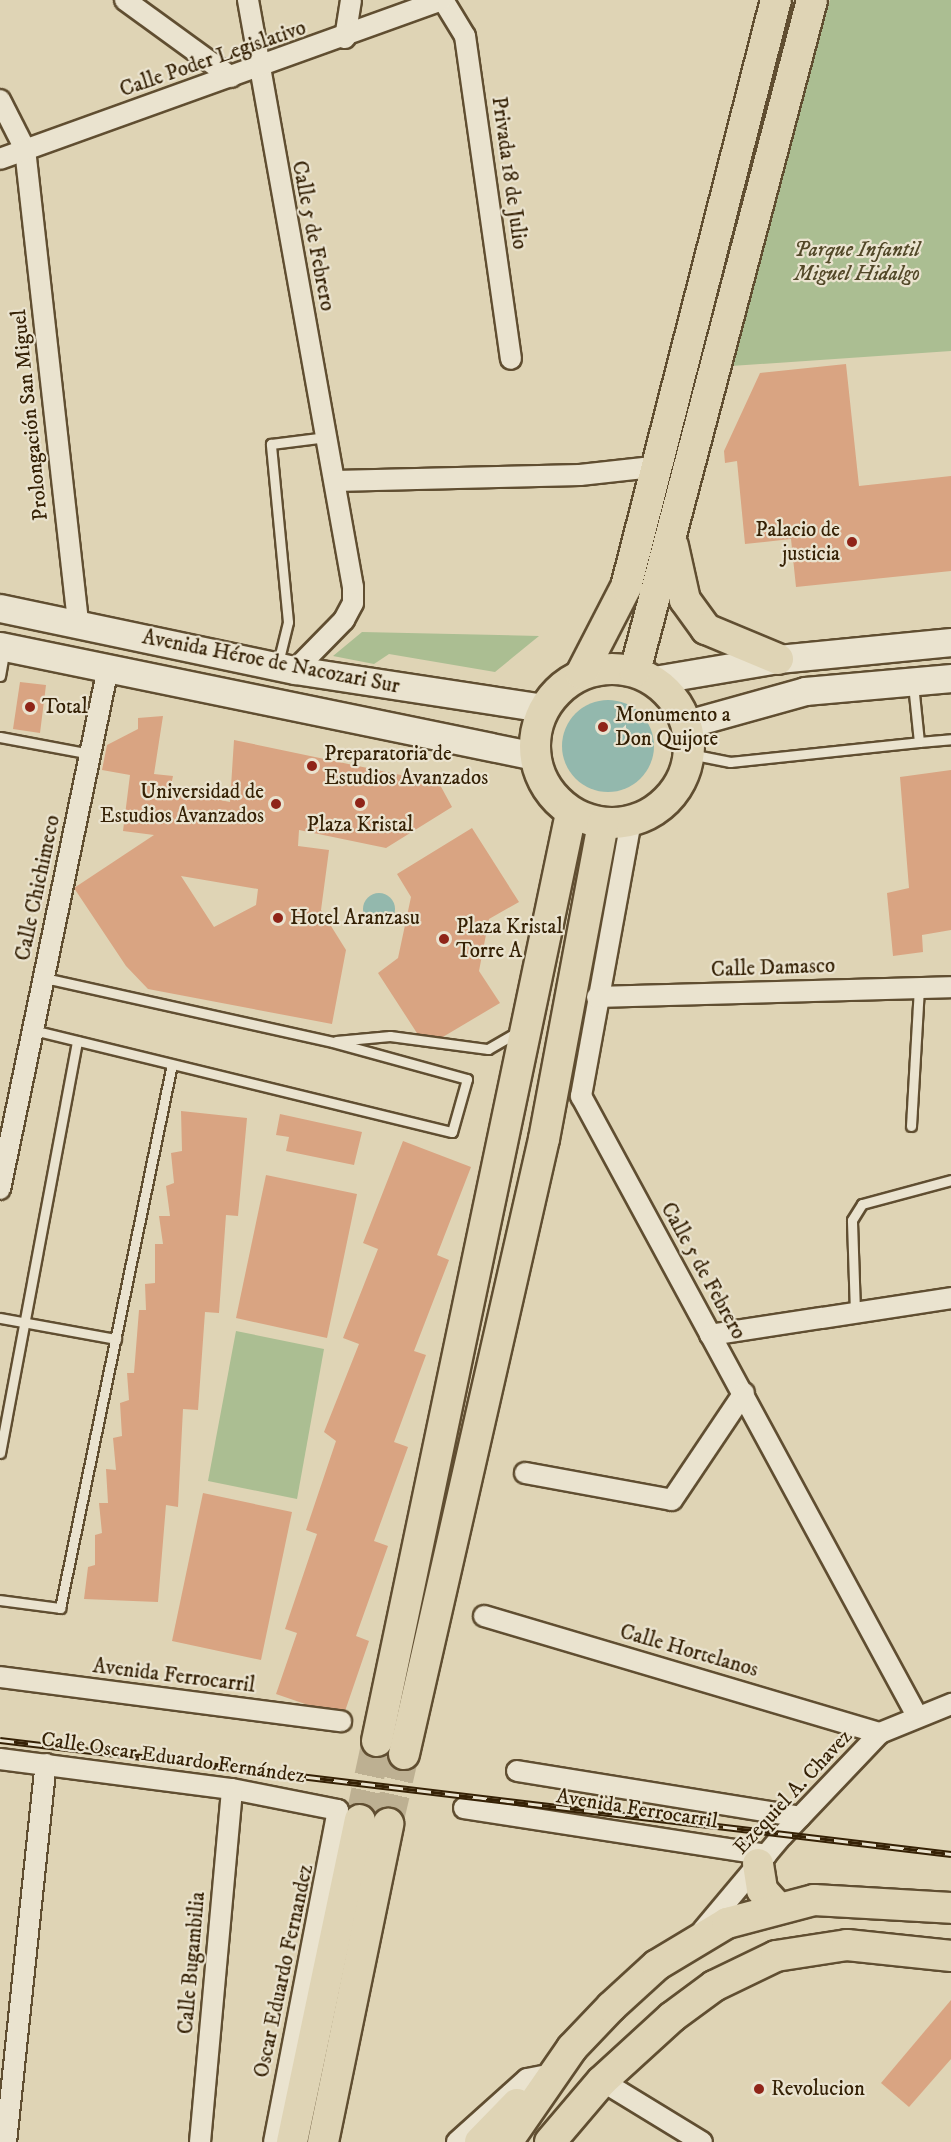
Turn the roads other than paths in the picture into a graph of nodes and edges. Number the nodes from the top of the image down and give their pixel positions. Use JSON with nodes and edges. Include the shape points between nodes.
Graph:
{"nodes":[{"id":1,"x":125,"y":0,"type":"edge"},
{"id":2,"x":248,"y":0,"type":"edge"},
{"id":3,"x":351,"y":0,"type":"edge"},
{"id":4,"x":442,"y":0,"type":"edge"},
{"id":5,"x":776,"y":0,"type":"edge"},
{"id":6,"x":812,"y":0,"type":"edge"},
{"id":7,"x":345,"y":38,"type":"junction"},
{"id":8,"x":258,"y":69,"type":"junction"},
{"id":9,"x":231,"y":77,"type":"junction"},
{"id":10,"x":0,"y":100,"type":"edge"},
{"id":11,"x":25,"y":149,"type":"junction"},
{"id":12,"x":0,"y":159,"type":"edge"},
{"id":13,"x":511,"y":359,"type":"dead end"},
{"id":14,"x":327,"y":437,"type":"junction"},
{"id":15,"x":653,"y":467,"type":"junction"},
{"id":16,"x":336,"y":481,"type":"junction"},
{"id":17,"x":672,"y":537,"type":"junction"},
{"id":18,"x":0,"y":608,"type":"edge"},
{"id":19,"x":78,"y":624,"type":"junction"},
{"id":20,"x":951,"y":642,"type":"edge"},
{"id":21,"x":3,"y":647,"type":"edge"},
{"id":22,"x":778,"y":659,"type":"junction"},
{"id":23,"x":108,"y":668,"type":"junction"},
{"id":24,"x":286,"y":668,"type":"junction"},
{"id":25,"x":581,"y":674,"type":"junction"},
{"id":26,"x":644,"y":675,"type":"junction"},
{"id":27,"x":0,"y":676,"type":"edge"},
{"id":28,"x":951,"y":678,"type":"edge"},
{"id":29,"x":912,"y":682,"type":"junction"},
{"id":30,"x":544,"y":708,"type":"junction"},
{"id":31,"x":687,"y":724,"type":"junction"},
{"id":32,"x":0,"y":736,"type":"edge"},
{"id":33,"x":951,"y":739,"type":"edge"},
{"id":34,"x":919,"y":742,"type":"junction"},
{"id":35,"x":91,"y":754,"type":"junction"},
{"id":36,"x":690,"y":754,"type":"junction"},
{"id":37,"x":535,"y":756,"type":"junction"},
{"id":38,"x":571,"y":813,"type":"junction"},
{"id":39,"x":617,"y":822,"type":"junction"},
{"id":40,"x":44,"y":978,"type":"junction"},
{"id":41,"x":951,"y":987,"type":"edge"},
{"id":42,"x":919,"y":988,"type":"junction"},
{"id":43,"x":597,"y":997,"type":"junction"},
{"id":44,"x":528,"y":1023,"type":"junction"},
{"id":45,"x":33,"y":1030,"type":"junction"},
{"id":46,"x":77,"y":1041,"type":"junction"},
{"id":47,"x":333,"y":1042,"type":"junction"},
{"id":48,"x":172,"y":1064,"type":"junction"},
{"id":49,"x":911,"y":1126,"type":"dead end"},
{"id":50,"x":951,"y":1180,"type":"edge"},
{"id":51,"x":0,"y":1189,"type":"edge"},
{"id":52,"x":951,"y":1298,"type":"edge"},
{"id":53,"x":855,"y":1312,"type":"junction"},
{"id":54,"x":0,"y":1318,"type":"edge"},
{"id":55,"x":24,"y":1322,"type":"junction"},
{"id":56,"x":710,"y":1335,"type":"junction"},
{"id":57,"x":116,"y":1339,"type":"junction"},
{"id":58,"x":744,"y":1394,"type":"junction"},
{"id":59,"x":0,"y":1453,"type":"edge"},
{"id":60,"x":525,"y":1473,"type":"dead end"},
{"id":61,"x":0,"y":1600,"type":"edge"},
{"id":62,"x":484,"y":1616,"type":"dead end"},
{"id":63,"x":0,"y":1677,"type":"edge"},
{"id":64,"x":951,"y":1704,"type":"edge"},
{"id":65,"x":916,"y":1714,"type":"junction"},
{"id":66,"x":341,"y":1721,"type":"dead end"},
{"id":67,"x":880,"y":1733,"type":"junction"},
{"id":68,"x":377,"y":1741,"type":"tunnel mouth"},
{"id":69,"x":404,"y":1754,"type":"tunnel mouth"},
{"id":70,"x":0,"y":1759,"type":"edge"},
{"id":71,"x":46,"y":1764,"type":"junction"},
{"id":72,"x":517,"y":1771,"type":"dead end"},
{"id":73,"x":232,"y":1789,"type":"junction"},
{"id":74,"x":464,"y":1808,"type":"dead end"},
{"id":75,"x":800,"y":1817,"type":"junction"},
{"id":76,"x":362,"y":1818,"type":"junction"},
{"id":77,"x":762,"y":1860,"type":"junction"},
{"id":78,"x":778,"y":1908,"type":"junction"},
{"id":79,"x":951,"y":1908,"type":"edge"},
{"id":80,"x":693,"y":1942,"type":"junction"},
{"id":81,"x":951,"y":1956,"type":"edge"},
{"id":82,"x":611,"y":2007,"type":"junction"},
{"id":83,"x":550,"y":2079,"type":"junction"},
{"id":84,"x":602,"y":2081,"type":"junction"},
{"id":85,"x":6,"y":2142,"type":"edge"},
{"id":86,"x":201,"y":2142,"type":"edge"},
{"id":87,"x":274,"y":2142,"type":"edge"},
{"id":88,"x":292,"y":2142,"type":"edge"},
{"id":89,"x":323,"y":2142,"type":"edge"},
{"id":90,"x":457,"y":2142,"type":"edge"},
{"id":91,"x":480,"y":2142,"type":"edge"},
{"id":92,"x":507,"y":2142,"type":"edge"},
{"id":93,"x":550,"y":2142,"type":"edge"},
{"id":94,"x":702,"y":2142,"type":"edge"}],
"edges":[{"from":1,"to":9,"type":"street"},
{"from":2,"to":8,"type":"street","name":"Calle 5 de Febrero"},
{"from":3,"to":7,"type":"street"},
{"from":4,"to":7,"type":"street","name":"Calle Poder Legislativo"},
{"from":4,"to":13,"type":"street","name":"Privada 18 de Julio","via":[[465,36]]},
{"from":5,"to":15,"type":"main road"},
{"from":6,"to":17,"type":"main road"},
{"from":7,"to":8,"type":"street","name":"Calle Poder Legislativo"},
{"from":8,"to":9,"type":"street","name":"Calle Poder Legislativo"},
{"from":8,"to":14,"type":"street","name":"Calle 5 de Febrero"},
{"from":9,"to":11,"type":"street","name":"Calle Poder Legislativo"},
{"from":10,"to":11,"type":"street","name":"Prolongación San Miguel"},
{"from":11,"to":12,"type":"street","name":"Calle Poder Legislativo"},
{"from":11,"to":19,"type":"street","name":"Prolongación San Miguel"},
{"from":14,"to":16,"type":"street","name":"Calle 5 de Febrero"},
{"from":14,"to":24,"type":"lane","via":[[271,444],[288,622]]},
{"from":15,"to":16,"type":"street","via":[[580,475]]},
{"from":15,"to":25,"type":"main road","via":[[626,587]]},
{"from":16,"to":24,"type":"street","name":"Calle 5 de Febrero","via":[[354,603]]},
{"from":17,"to":22,"type":"main road","via":[[685,600],[706,629]]},
{"from":17,"to":26,"type":"main road"},
{"from":18,"to":19,"type":"main road","name":"Avenida Héroe de Nacozari Sur"},
{"from":19,"to":24,"type":"main road","name":"Avenida Héroe de Nacozari Sur"},
{"from":20,"to":22,"type":"main road"},
{"from":21,"to":23,"type":"main road","name":"Avenida Héroe de Nacozari Sur"},
{"from":21,"to":27,"type":"lane"},
{"from":22,"to":26,"type":"main road"},
{"from":23,"to":35,"type":"street","name":"Calle Chichimeco"},
{"from":23,"to":37,"type":"main road","name":"Avenida Héroe de Nacozari Sur"},
{"from":24,"to":30,"type":"main road","name":"Avenida Héroe de Nacozari Sur"},
{"from":25,"to":26,"type":"main road","via":[[606,668]]},
{"from":25,"to":30,"type":"main road"},
{"from":26,"to":31,"type":"main road","via":[[672,696]]},
{"from":28,"to":29,"type":"main road"},
{"from":29,"to":31,"type":"main road","via":[[805,691]]},
{"from":29,"to":34,"type":"lane"},
{"from":30,"to":37,"type":"main road"},
{"from":31,"to":36,"type":"main road"},
{"from":32,"to":35,"type":"lane"},
{"from":33,"to":34,"type":"lane"},
{"from":34,"to":36,"type":"lane","via":[[730,762]]},
{"from":35,"to":40,"type":"street","name":"Calle Chichimeco"},
{"from":36,"to":39,"type":"main road","via":[[673,792],[657,810]]},
{"from":37,"to":38,"type":"main road","via":[[544,784]]},
{"from":38,"to":39,"type":"main road"},
{"from":38,"to":44,"type":"main road"},
{"from":39,"to":43,"type":"street","name":"Calle 5 de Febrero"},
{"from":39,"to":69,"type":"main road"},
{"from":40,"to":45,"type":"street","name":"Calle Chichimeco"},
{"from":40,"to":47,"type":"lane"},
{"from":41,"to":42,"type":"street","name":"Calle Damasco"},
{"from":42,"to":43,"type":"street","name":"Calle Damasco"},
{"from":42,"to":49,"type":"lane"},
{"from":43,"to":56,"type":"street","name":"Calle 5 de Febrero","via":[[581,1096]]},
{"from":44,"to":47,"type":"lane","via":[[488,1049],[390,1036]]},
{"from":44,"to":68,"type":"main road"},
{"from":45,"to":46,"type":"lane"},
{"from":45,"to":51,"type":"street","name":"Calle Chichimeco"},
{"from":46,"to":48,"type":"lane"},
{"from":46,"to":55,"type":"lane"},
{"from":47,"to":48,"type":"lane","via":[[467,1079],[452,1132]]},
{"from":48,"to":57,"type":"lane"},
{"from":50,"to":53,"type":"lane","via":[[862,1204],[852,1220]]},
{"from":52,"to":53,"type":"street"},
{"from":53,"to":56,"type":"street"},
{"from":54,"to":55,"type":"lane"},
{"from":55,"to":57,"type":"lane"},
{"from":55,"to":59,"type":"lane"},
{"from":56,"to":58,"type":"street","name":"Calle 5 de Febrero"},
{"from":57,"to":61,"type":"lane","via":[[60,1608]]},
{"from":58,"to":60,"type":"street","via":[[672,1500]]},
{"from":58,"to":65,"type":"street","name":"Calle 5 de Febrero"},
{"from":62,"to":67,"type":"street","name":"Calle Hortelanos"},
{"from":63,"to":66,"type":"street","name":"Avenida Ferrocarril"},
{"from":64,"to":65,"type":"street","name":"Ezequiel A. Chavez"},
{"from":65,"to":67,"type":"street","name":"Ezequiel A. Chavez"},
{"from":67,"to":75,"type":"street","name":"Ezequiel A. Chavez"},
{"from":70,"to":71,"type":"street","name":"Calle Oscar Eduardo Fernández"},
{"from":71,"to":73,"type":"street","name":"Calle Oscar Eduardo Fernández"},
{"from":71,"to":85,"type":"street"},
{"from":72,"to":75,"type":"street","name":"Avenida Ferrocarril"},
{"from":73,"to":76,"type":"street","name":"Calle Oscar Eduardo Fernández"},
{"from":73,"to":86,"type":"street","name":"Calle Bugambilia"},
{"from":74,"to":77,"type":"street","name":"Avenida Ferrocarril"},
{"from":75,"to":77,"type":"street","name":"Ezequiel A. Chavez"},
{"from":76,"to":87,"type":"street","name":"Oscar Eduardo Fernandez"},
{"from":76,"to":88,"type":"main road"},
{"from":76,"to":89,"type":"main road"},
{"from":77,"to":78,"type":"main road","via":[[762,1890]]},
{"from":77,"to":80,"type":"street","name":"Ezequiel A. Chavez"},
{"from":78,"to":79,"type":"main road","via":[[814,1900],[859,1899]]},
{"from":78,"to":80,"type":"main road","via":[[727,1923]]},
{"from":80,"to":82,"type":"main road","via":[[657,1965]]},
{"from":81,"to":84,"type":"main road","via":[[847,1945],[776,1956],[714,1986]]},
{"from":82,"to":83,"type":"main road"},
{"from":82,"to":84,"type":"main road","via":[[600,2031]]},
{"from":83,"to":90,"type":"street","via":[[527,2079]]},
{"from":83,"to":91,"type":"main road","via":[[503,2116]]},
{"from":83,"to":92,"type":"main road"},
{"from":84,"to":93,"type":"main road"},
{"from":84,"to":94,"type":"street"}]}
